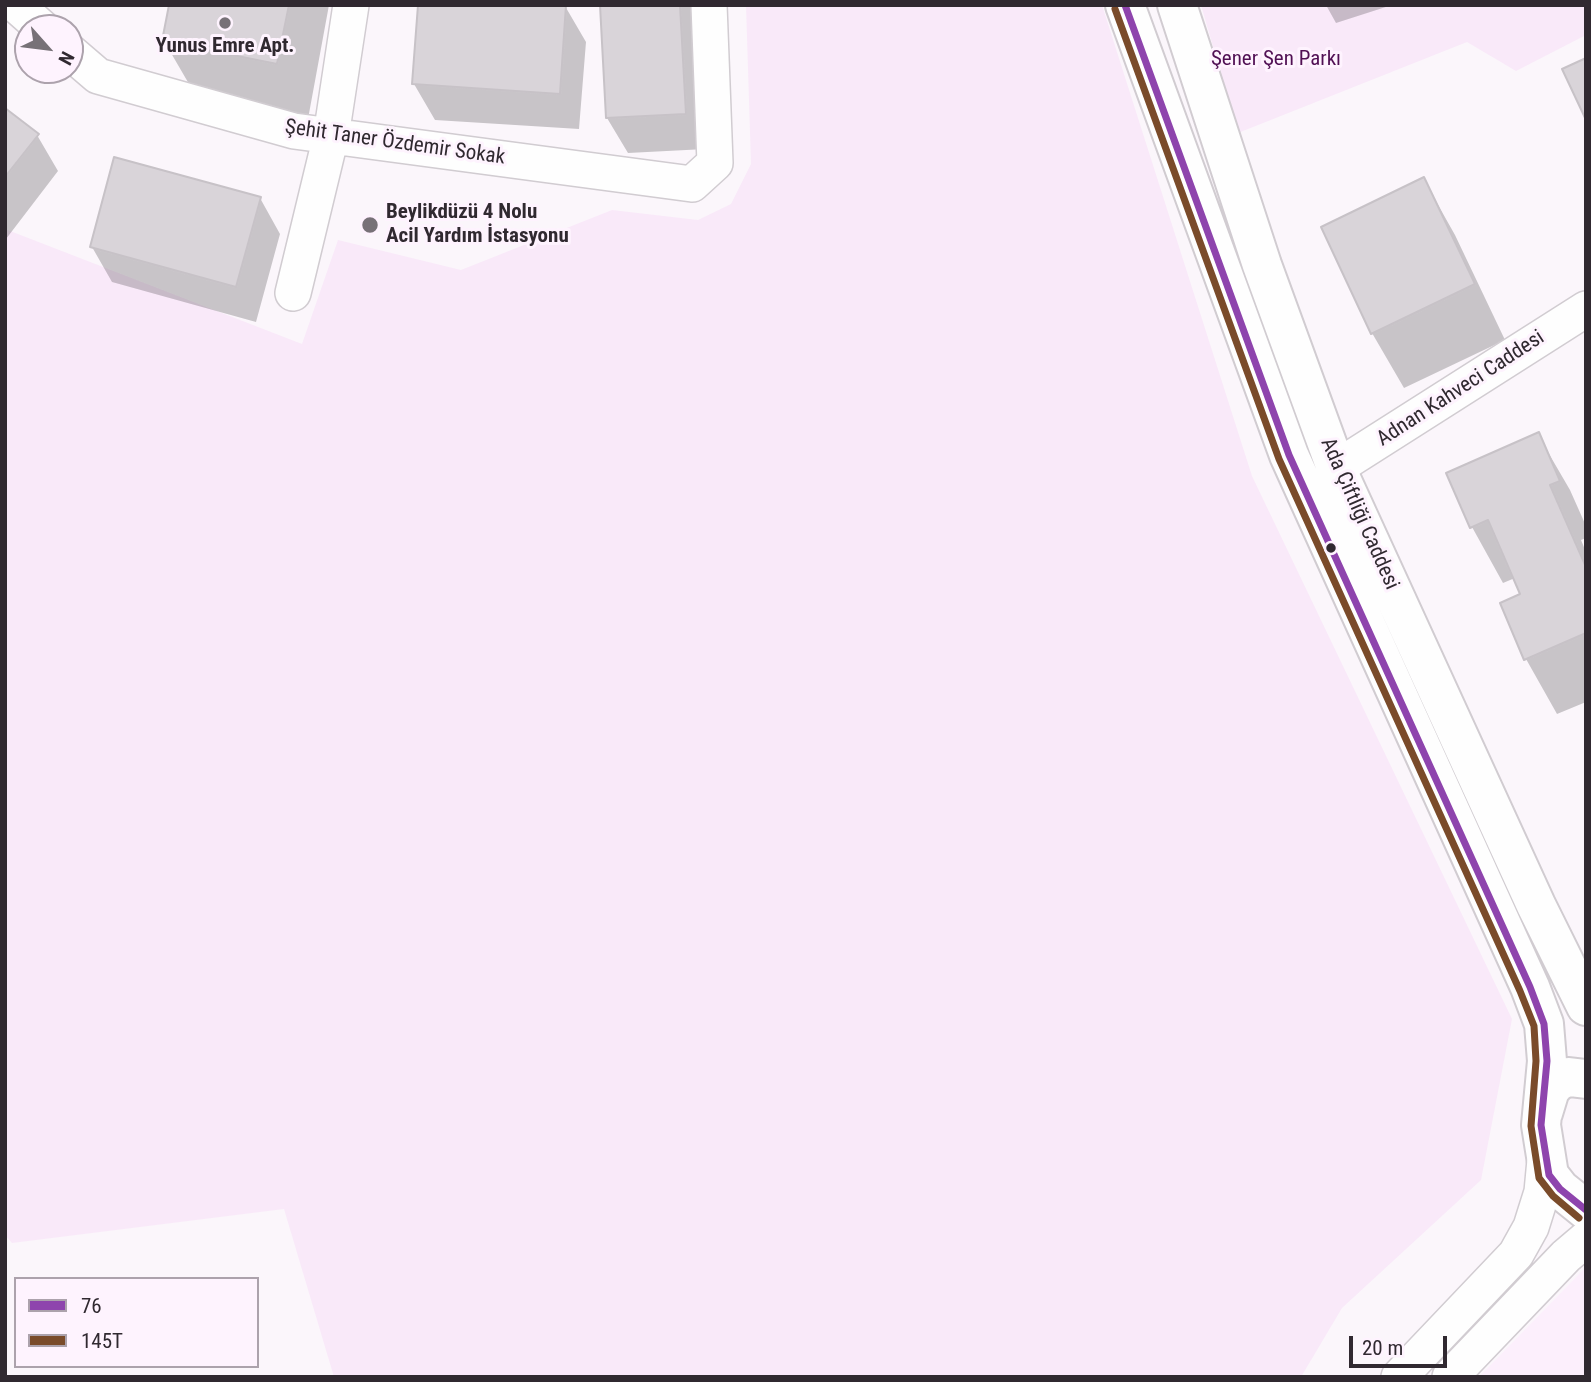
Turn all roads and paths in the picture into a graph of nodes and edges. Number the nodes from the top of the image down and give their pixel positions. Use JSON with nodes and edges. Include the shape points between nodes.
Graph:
{"nodes":[{"id":1,"x":351,"y":5,"type":"edge"},
{"id":2,"x":709,"y":5,"type":"edge"},
{"id":3,"x":1125,"y":5,"type":"edge"},
{"id":4,"x":1177,"y":5,"type":"edge"},
{"id":5,"x":84,"y":64,"type":"edge"},
{"id":6,"x":331,"y":136,"type":"junction"},
{"id":7,"x":293,"y":293,"type":"dead end"},
{"id":8,"x":1586,"y":309,"type":"edge"},
{"id":9,"x":1336,"y":468,"type":"junction"},
{"id":10,"x":1586,"y":1006,"type":"edge"},
{"id":11,"x":1586,"y":1079,"type":"edge"},
{"id":12,"x":1542,"y":1120,"type":"junction"},
{"id":13,"x":1545,"y":1160,"type":"junction"},
{"id":14,"x":1586,"y":1210,"type":"edge"},
{"id":15,"x":1586,"y":1239,"type":"edge"},
{"id":16,"x":1399,"y":1377,"type":"edge"},
{"id":17,"x":1450,"y":1377,"type":"edge"}],
"edges":[{"from":1,"to":6,"type":"street"},
{"from":2,"to":6,"type":"street","name":"Şehit Taner Özdemir Sokak","via":[[715,163],[692,184]]},
{"from":3,"to":12,"type":"main road","name":"Ada Çiftliği Caddesi","via":[[1289,455],[1544,1024],[1547,1061]]},
{"from":4,"to":9,"type":"main road","name":"Ada Çiftliği Caddesi","via":[[1262,265]]},
{"from":5,"to":6,"type":"street","name":"Şehit Taner Özdemir Sokak","via":[[98,76],[294,131]]},
{"from":6,"to":7,"type":"street"},
{"from":8,"to":9,"type":"street","name":"Adnan Kahveci Caddesi"},
{"from":9,"to":10,"type":"main road","name":"Ada Çiftliği Caddesi"},
{"from":11,"to":12,"type":"main road","via":[[1558,1081],[1550,1090]]},
{"from":12,"to":13,"type":"main road","name":"Ada Çiftliği Caddesi"},
{"from":13,"to":14,"type":"main road","name":"Ada Çiftliği Caddesi","via":[[1560,1189]]},
{"from":13,"to":16,"type":"street","via":[[1535,1215],[1516,1254]]},
{"from":15,"to":17,"type":"street"}]}
